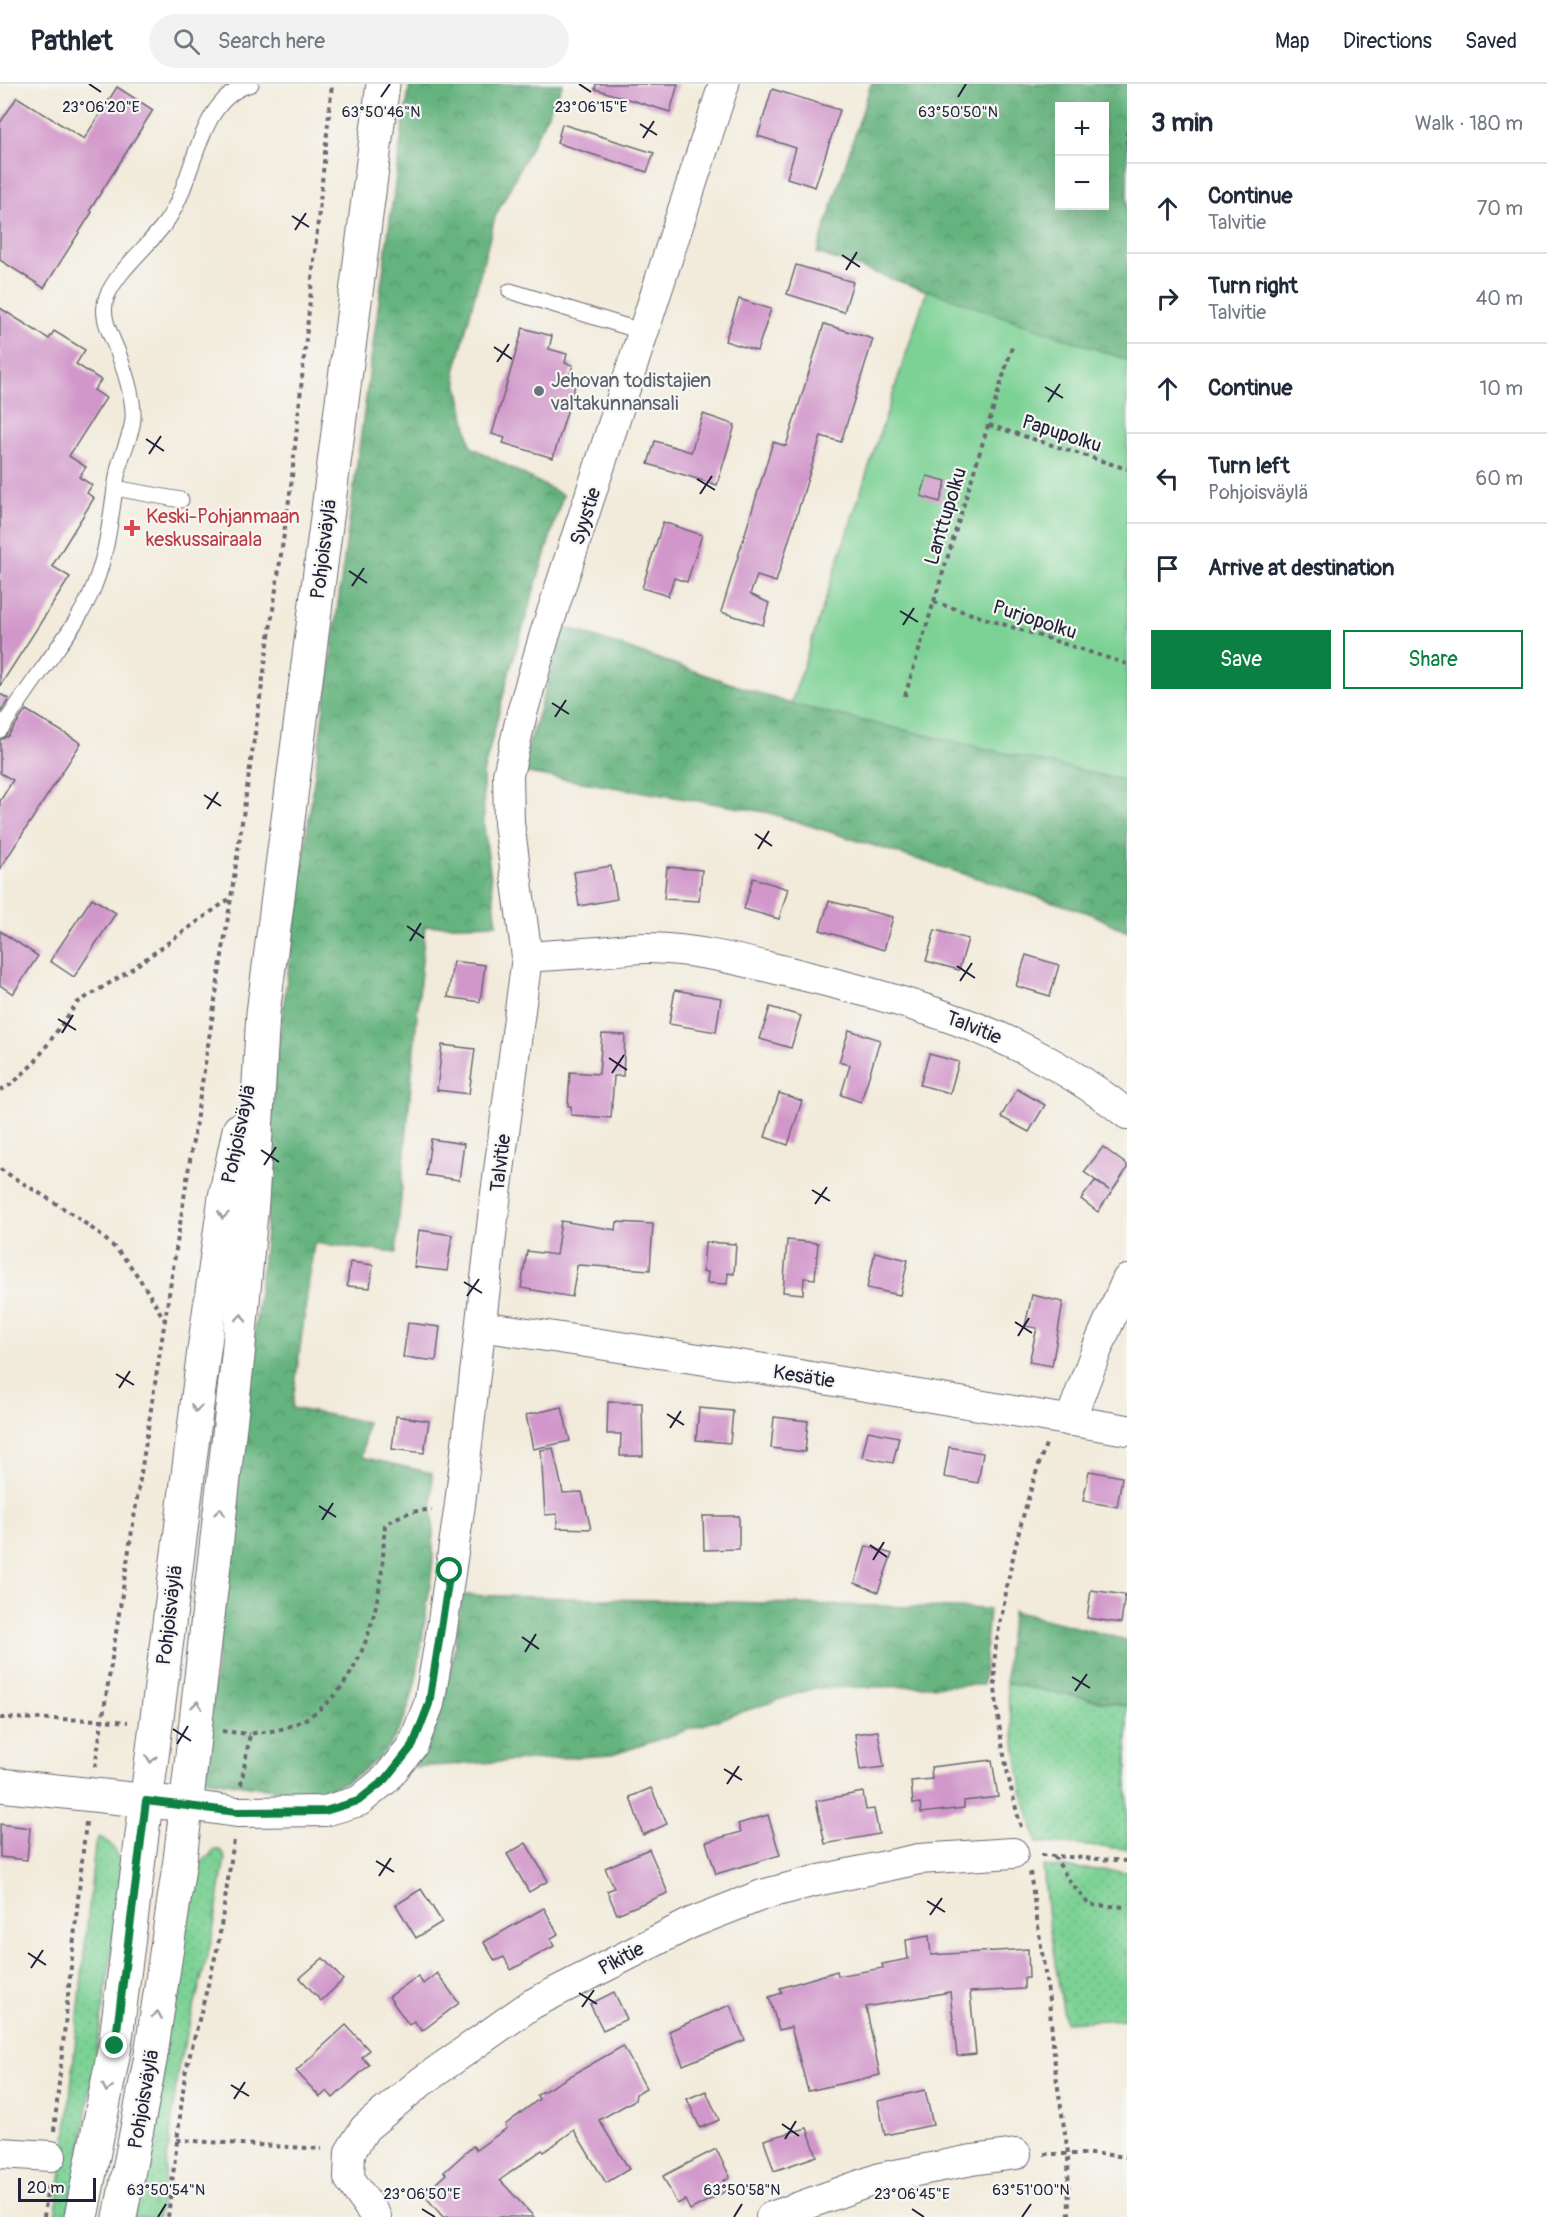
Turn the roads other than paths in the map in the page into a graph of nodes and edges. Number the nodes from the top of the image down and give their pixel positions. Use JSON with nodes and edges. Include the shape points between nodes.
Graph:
{"nodes":[{"id":1,"x":383,"y":84,"type":"edge"},
{"id":2,"x":724,"y":84,"type":"edge"},
{"id":3,"x":242,"y":85,"type":"edge"},
{"id":4,"x":510,"y":291,"type":"dead end"},
{"id":5,"x":644,"y":332,"type":"junction"},
{"id":6,"x":115,"y":488,"type":"junction"},
{"id":7,"x":181,"y":500,"type":"dead end"},
{"id":8,"x":0,"y":730,"type":"edge"},
{"id":9,"x":527,"y":957,"type":"junction"},
{"id":10,"x":263,"y":1013,"type":"junction"},
{"id":11,"x":1127,"y":1114,"type":"edge"},
{"id":12,"x":1127,"y":1280,"type":"edge"},
{"id":13,"x":481,"y":1326,"type":"junction"},
{"id":14,"x":1063,"y":1419,"type":"junction"},
{"id":15,"x":1127,"y":1430,"type":"edge"},
{"id":16,"x":0,"y":1785,"type":"edge"},
{"id":17,"x":146,"y":1801,"type":"junction"},
{"id":18,"x":186,"y":1805,"type":"junction"},
{"id":19,"x":1020,"y":1854,"type":"road end"},
{"id":20,"x":0,"y":2153,"type":"edge"},
{"id":21,"x":1016,"y":2154,"type":"road end"},
{"id":22,"x":51,"y":2156,"type":"road end"},
{"id":23,"x":81,"y":2217,"type":"edge"},
{"id":24,"x":120,"y":2217,"type":"edge"},
{"id":25,"x":375,"y":2217,"type":"edge"},
{"id":26,"x":771,"y":2217,"type":"edge"}],
"edges":[{"from":1,"to":10,"type":"main road","name":"Pohjoisväylä"},
{"from":2,"to":5,"type":"street","name":"Syystie"},
{"from":3,"to":6,"type":"lane","via":[[216,109],[168,220],[107,297],[104,314],[131,394],[133,418]]},
{"from":4,"to":5,"type":"lane"},
{"from":5,"to":9,"type":"street","name":"Syystie","via":[[545,634],[508,775],[509,823]]},
{"from":6,"to":7,"type":"lane"},
{"from":6,"to":8,"type":"lane","via":[[104,555],[93,588],[68,633]]},
{"from":9,"to":11,"type":"street","name":"Talvitie","via":[[648,948],[695,952],[870,992],[962,1021],[1022,1047],[1065,1070]]},
{"from":9,"to":13,"type":"street","name":"Talvitie"},
{"from":10,"to":17,"type":"main road","name":"Pohjoisväylä","one_way":true,"via":[[225,1197]]},
{"from":18,"to":10,"type":"main road","name":"Pohjoisväylä","one_way":true,"via":[[238,1356]]},
{"from":12,"to":14,"type":"street"},
{"from":13,"to":14,"type":"street","name":"Kesätie"},
{"from":13,"to":18,"type":"street","name":"Talvitie","via":[[441,1635],[429,1704],[413,1745],[386,1779],[358,1801],[325,1811],[237,1812]]},
{"from":14,"to":15,"type":"street","name":"Kesätie"},
{"from":16,"to":17,"type":"main road"},
{"from":17,"to":18,"type":"main road"},
{"from":17,"to":23,"type":"main road","name":"Pohjoisväylä","one_way":true,"via":[[115,2046]]},
{"from":24,"to":18,"type":"main road","name":"Pohjoisväylä","one_way":true,"via":[[150,2061]]},
{"from":19,"to":25,"type":"street","name":"Pikitie","via":[[919,1859],[762,1895],[691,1923],[532,2004],[437,2070],[365,2128],[350,2152],[350,2178]]},
{"from":20,"to":22,"type":"street"},
{"from":21,"to":26,"type":"street","via":[[880,2178]]}]}
